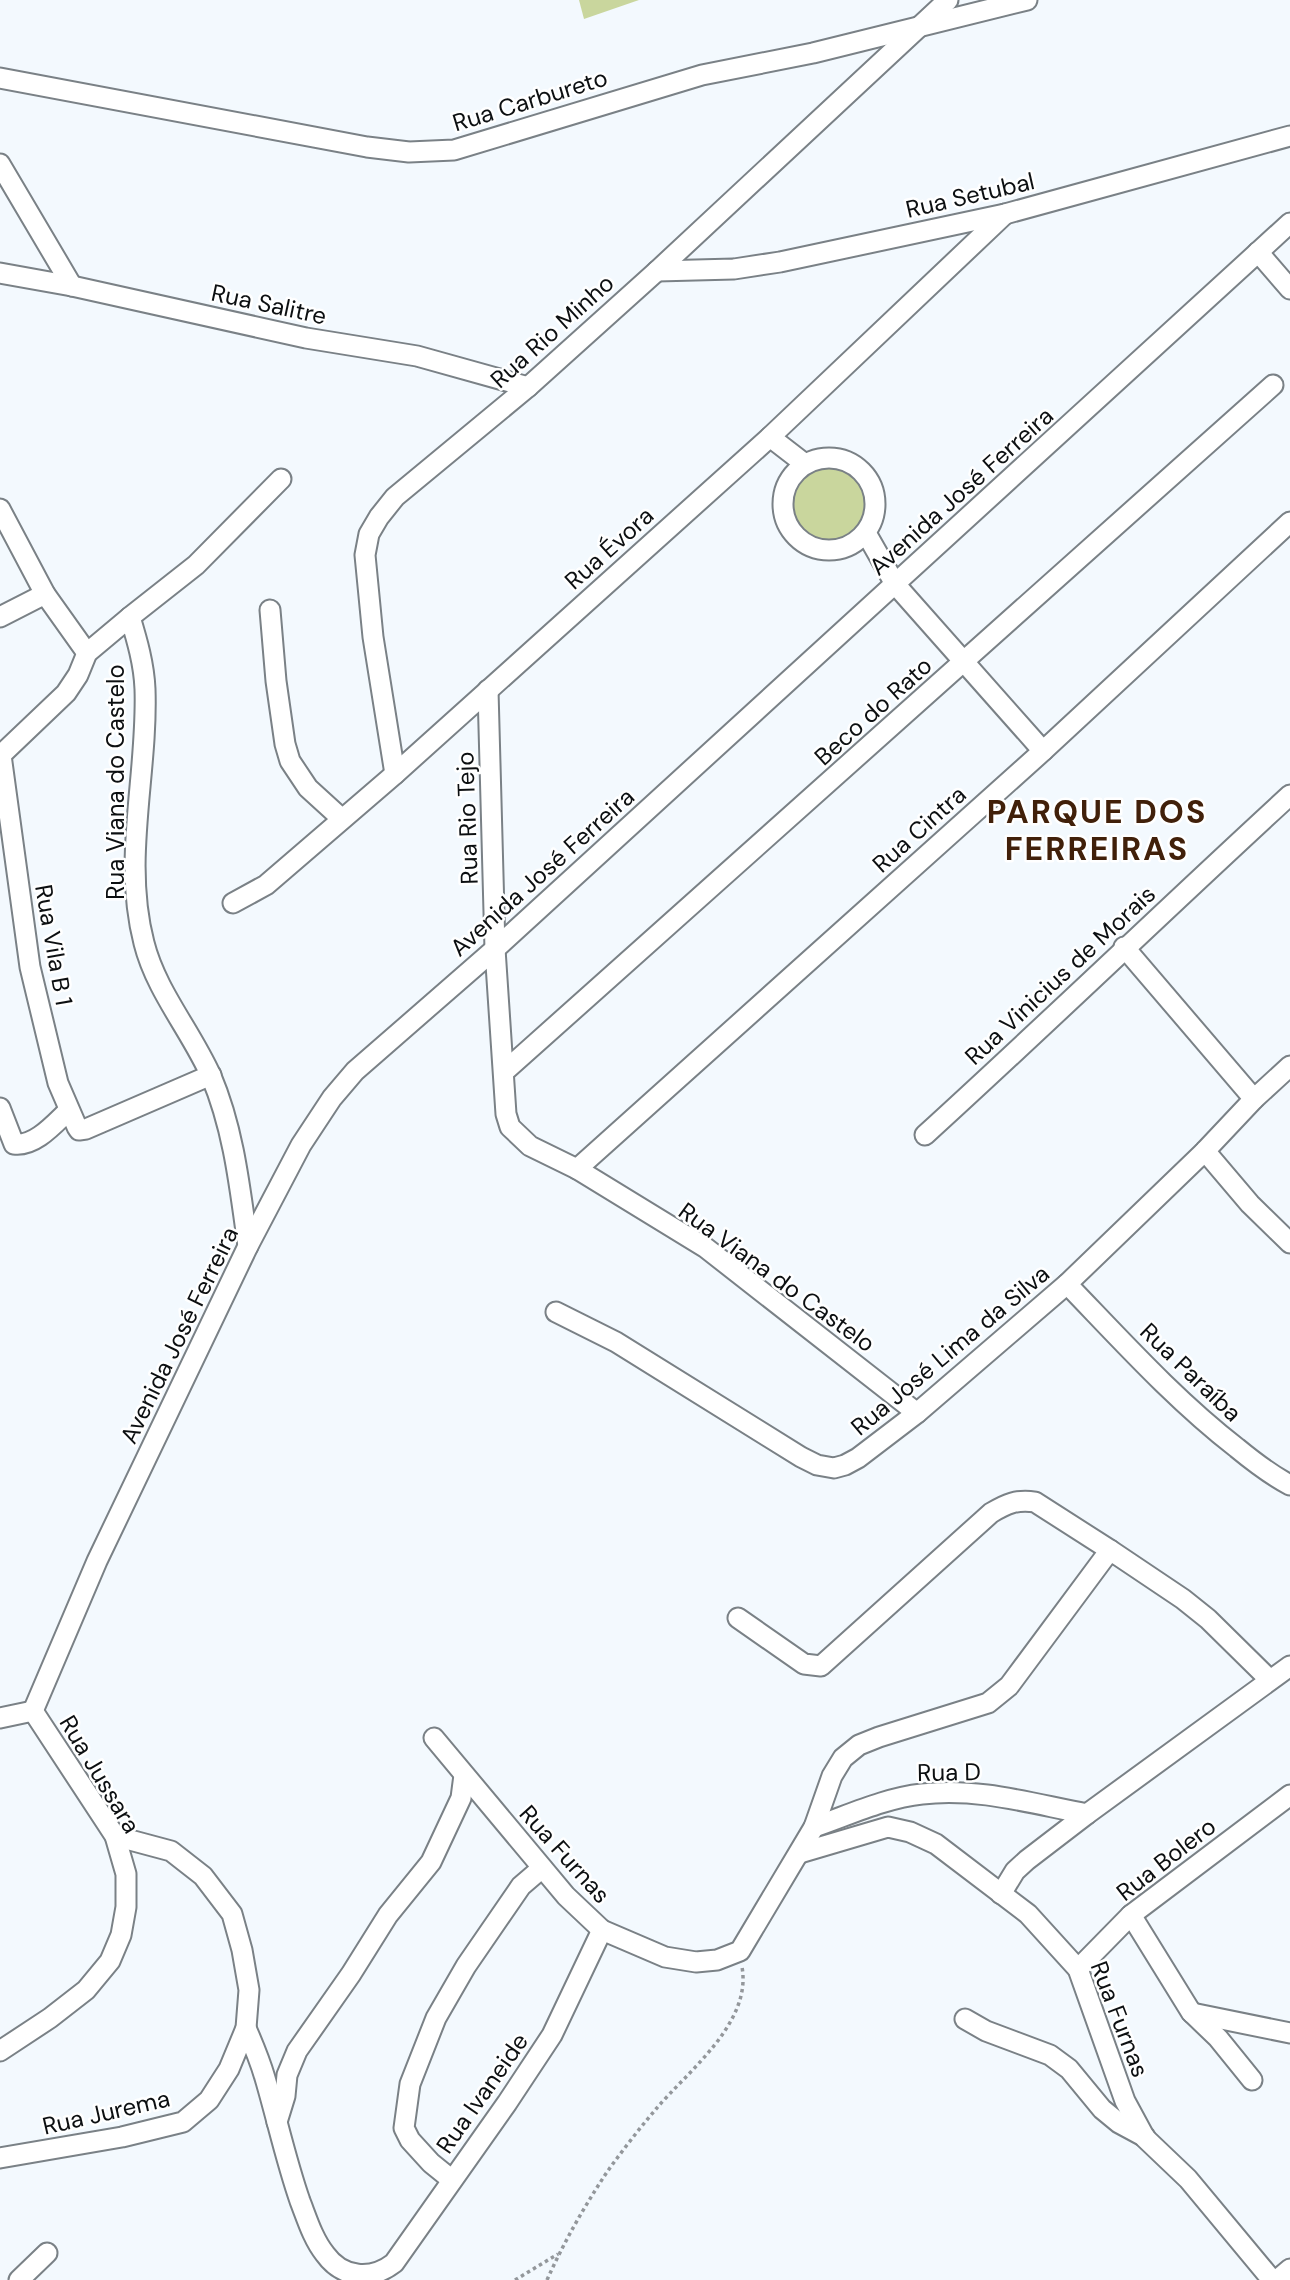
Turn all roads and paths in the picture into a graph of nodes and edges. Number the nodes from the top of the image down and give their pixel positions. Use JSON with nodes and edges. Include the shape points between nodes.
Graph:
{"nodes":[{"id":1,"x":948,"y":0,"type":"edge"},
{"id":2,"x":1027,"y":0,"type":"edge"},
{"id":3,"x":916,"y":28,"type":"junction"},
{"id":4,"x":0,"y":78,"type":"edge"},
{"id":5,"x":1290,"y":135,"type":"edge"},
{"id":6,"x":0,"y":164,"type":"edge"},
{"id":7,"x":1005,"y":214,"type":"junction"},
{"id":8,"x":1290,"y":223,"type":"edge"},
{"id":9,"x":1258,"y":252,"type":"junction"},
{"id":10,"x":657,"y":271,"type":"junction"},
{"id":11,"x":0,"y":273,"type":"edge"},
{"id":12,"x":72,"y":286,"type":"junction"},
{"id":13,"x":1290,"y":289,"type":"edge"},
{"id":14,"x":1273,"y":385,"type":"dead end"},
{"id":15,"x":528,"y":387,"type":"junction"},
{"id":16,"x":770,"y":437,"type":"junction"},
{"id":17,"x":805,"y":464,"type":"junction"},
{"id":18,"x":281,"y":479,"type":"dead end"},
{"id":19,"x":0,"y":509,"type":"edge"},
{"id":20,"x":1290,"y":522,"type":"edge"},
{"id":21,"x":866,"y":533,"type":"junction"},
{"id":22,"x":895,"y":584,"type":"junction"},
{"id":23,"x":46,"y":594,"type":"junction"},
{"id":24,"x":270,"y":610,"type":"dead end"},
{"id":25,"x":0,"y":617,"type":"edge"},
{"id":26,"x":130,"y":617,"type":"junction"},
{"id":27,"x":87,"y":653,"type":"junction"},
{"id":28,"x":964,"y":663,"type":"junction"},
{"id":29,"x":488,"y":690,"type":"junction"},
{"id":30,"x":1043,"y":751,"type":"junction"},
{"id":31,"x":1,"y":755,"type":"edge"},
{"id":32,"x":395,"y":774,"type":"junction"},
{"id":33,"x":1290,"y":794,"type":"edge"},
{"id":34,"x":342,"y":819,"type":"junction"},
{"id":35,"x":233,"y":903,"type":"dead end"},
{"id":36,"x":1124,"y":947,"type":"junction"},
{"id":37,"x":495,"y":949,"type":"junction"},
{"id":38,"x":1290,"y":1066,"type":"edge"},
{"id":39,"x":505,"y":1071,"type":"junction"},
{"id":40,"x":211,"y":1075,"type":"junction"},
{"id":41,"x":1254,"y":1099,"type":"junction"},
{"id":42,"x":0,"y":1108,"type":"edge"},
{"id":43,"x":69,"y":1110,"type":"junction"},
{"id":44,"x":925,"y":1135,"type":"dead end"},
{"id":45,"x":1205,"y":1151,"type":"junction"},
{"id":46,"x":577,"y":1169,"type":"junction"},
{"id":47,"x":1288,"y":1240,"type":"edge"},
{"id":48,"x":248,"y":1247,"type":"junction"},
{"id":49,"x":1067,"y":1284,"type":"junction"},
{"id":50,"x":556,"y":1312,"type":"dead end"},
{"id":51,"x":917,"y":1413,"type":"junction"},
{"id":52,"x":1290,"y":1486,"type":"edge"},
{"id":53,"x":1110,"y":1550,"type":"junction"},
{"id":54,"x":738,"y":1618,"type":"dead end"},
{"id":55,"x":1290,"y":1666,"type":"edge"},
{"id":56,"x":1270,"y":1680,"type":"junction"},
{"id":57,"x":33,"y":1711,"type":"junction"},
{"id":58,"x":0,"y":1718,"type":"edge"},
{"id":59,"x":435,"y":1738,"type":"dead end"},
{"id":60,"x":464,"y":1774,"type":"junction"},
{"id":61,"x":1290,"y":1795,"type":"edge"},
{"id":62,"x":1087,"y":1814,"type":"junction"},
{"id":63,"x":814,"y":1827,"type":"junction"},
{"id":64,"x":115,"y":1836,"type":"junction"},
{"id":65,"x":800,"y":1853,"type":"junction"},
{"id":66,"x":542,"y":1868,"type":"junction"},
{"id":67,"x":1001,"y":1894,"type":"junction"},
{"id":68,"x":1131,"y":1915,"type":"junction"},
{"id":69,"x":602,"y":1930,"type":"junction"},
{"id":70,"x":740,"y":1951,"type":"junction"},
{"id":71,"x":1078,"y":1969,"type":"junction"},
{"id":72,"x":1191,"y":2012,"type":"junction"},
{"id":73,"x":965,"y":2019,"type":"dead end"},
{"id":74,"x":246,"y":2028,"type":"junction"},
{"id":75,"x":1290,"y":2033,"type":"edge"},
{"id":76,"x":0,"y":2051,"type":"edge"},
{"id":77,"x":1252,"y":2080,"type":"dead end"},
{"id":78,"x":277,"y":2123,"type":"junction"},
{"id":79,"x":1145,"y":2138,"type":"junction"},
{"id":80,"x":0,"y":2158,"type":"edge"},
{"id":81,"x":452,"y":2180,"type":"junction"},
{"id":82,"x":47,"y":2253,"type":"dead end"},
{"id":83,"x":559,"y":2253,"type":"junction"},
{"id":84,"x":1290,"y":2269,"type":"edge"},
{"id":85,"x":19,"y":2280,"type":"edge"},
{"id":86,"x":515,"y":2280,"type":"edge"},
{"id":87,"x":547,"y":2280,"type":"edge"},
{"id":88,"x":1274,"y":2280,"type":"edge"}],
"edges":[{"from":1,"to":3,"type":"street","name":"Rua Rio Minho"},
{"from":2,"to":3,"type":"street","name":"Rua Carbureto"},
{"from":3,"to":4,"type":"street","name":"Rua Carbureto","via":[[702,75],[454,150],[409,152],[367,147]]},
{"from":3,"to":10,"type":"street","name":"Rua Rio Minho"},
{"from":5,"to":7,"type":"street","name":"Rua Setubal"},
{"from":6,"to":12,"type":"street"},
{"from":7,"to":10,"type":"street","name":"Rua Setubal","via":[[769,264]]},
{"from":7,"to":16,"type":"street","name":"Rua Évora"},
{"from":8,"to":9,"type":"street","name":"Avenida José Ferreira"},
{"from":9,"to":13,"type":"street"},
{"from":9,"to":22,"type":"street","name":"Avenida José Ferreira"},
{"from":10,"to":15,"type":"street","name":"Rua Rio Minho"},
{"from":11,"to":12,"type":"street","name":"Rua Salitre"},
{"from":12,"to":15,"type":"street","name":"Rua Salitre","via":[[306,338],[417,356]]},
{"from":14,"to":28,"type":"street","name":"Beco do Rato"},
{"from":15,"to":32,"type":"street","name":"Rua Rio Minho","via":[[395,497],[369,534],[365,555],[373,637]]},
{"from":16,"to":17,"type":"street"},
{"from":16,"to":29,"type":"street","name":"Rua Évora"},
{"from":17,"to":21,"type":"street","via":[[832,457],[864,473],[875,492],[876,506]]},
{"from":17,"to":21,"type":"street","via":[[790,480],[783,501],[784,516],[795,535],[813,548],[828,551],[842,550]]},
{"from":18,"to":26,"type":"street","via":[[196,565]]},
{"from":19,"to":23,"type":"street"},
{"from":20,"to":30,"type":"street","name":"Rua Cintra"},
{"from":21,"to":22,"type":"street"},
{"from":22,"to":28,"type":"street"},
{"from":22,"to":37,"type":"street","name":"Avenida José Ferreira"},
{"from":23,"to":25,"type":"street"},
{"from":23,"to":27,"type":"street"},
{"from":24,"to":34,"type":"street","via":[[290,761],[308,788]]},
{"from":26,"to":27,"type":"street","name":"Rua Viana do Castelo"},
{"from":26,"to":40,"type":"street","name":"Rua Viana do Castelo","via":[[145,688],[135,848],[144,944],[160,985]]},
{"from":27,"to":31,"type":"street","name":"Rua Viana do Castelo","via":[[66,693]]},
{"from":28,"to":30,"type":"street"},
{"from":28,"to":39,"type":"street","name":"Beco do Rato"},
{"from":29,"to":32,"type":"street","name":"Rua Évora"},
{"from":29,"to":37,"type":"street","name":"Rua Rio Tejo"},
{"from":30,"to":46,"type":"street","name":"Rua Cintra"},
{"from":31,"to":43,"type":"street","name":"Rua Vila B 1","via":[[30,967],[58,1083]]},
{"from":32,"to":34,"type":"street","name":"Rua Évora"},
{"from":33,"to":36,"type":"street","name":"Rua Vinicius de Morais"},
{"from":34,"to":35,"type":"street","name":"Rua Évora","via":[[266,885]]},
{"from":36,"to":41,"type":"street"},
{"from":36,"to":44,"type":"street","name":"Rua Vinicius de Morais"},
{"from":37,"to":39,"type":"street","name":"Rua Rio Tejo"},
{"from":37,"to":48,"type":"street","name":"Avenida José Ferreira","via":[[355,1071],[332,1098],[301,1145]]},
{"from":38,"to":41,"type":"street","name":"Rua José Lima da Silva"},
{"from":39,"to":46,"type":"street","name":"Rua Viana do Castelo","via":[[510,1127],[530,1146]]},
{"from":40,"to":43,"type":"street","name":"Rua Vila B 1","via":[[86,1129],[79,1130]]},
{"from":40,"to":48,"type":"street","name":"Rua Viana do Castelo","via":[[236,1161]]},
{"from":41,"to":45,"type":"street","name":"Rua José Lima da Silva"},
{"from":42,"to":43,"type":"street","via":[[10,1138],[20,1145],[48,1130]]},
{"from":45,"to":47,"type":"street"},
{"from":45,"to":49,"type":"street","name":"Rua José Lima da Silva"},
{"from":46,"to":51,"type":"street","name":"Rua Viana do Castelo","via":[[706,1248]]},
{"from":48,"to":57,"type":"street","name":"Avenida José Ferreira","via":[[97,1561]]},
{"from":49,"to":51,"type":"street","name":"Rua José Lima da Silva"},
{"from":49,"to":52,"type":"street","name":"Rua Paraíba","via":[[1211,1428]]},
{"from":50,"to":51,"type":"street","name":"Rua José Lima da Silva","via":[[616,1342],[817,1465],[845,1465]]},
{"from":53,"to":54,"type":"street","via":[[1035,1502],[1022,1500],[991,1513],[821,1666],[804,1664]]},
{"from":53,"to":56,"type":"street","via":[[1208,1619]]},
{"from":53,"to":63,"type":"street","via":[[1009,1686],[988,1703],[879,1737],[843,1758]]},
{"from":55,"to":56,"type":"street"},
{"from":56,"to":62,"type":"street"},
{"from":57,"to":58,"type":"street","name":"Rua Jussara"},
{"from":57,"to":64,"type":"street","name":"Rua Jussara"},
{"from":59,"to":60,"type":"street","name":"Rua Furnas"},
{"from":60,"to":66,"type":"street","name":"Rua Furnas"},
{"from":60,"to":78,"type":"street","via":[[461,1798],[430,1862],[388,1915],[297,2051]]},
{"from":61,"to":68,"type":"street","name":"Rua Bolero"},
{"from":62,"to":63,"type":"street","name":"Rua D","via":[[993,1796],[921,1794]]},
{"from":62,"to":67,"type":"street","via":[[1015,1871]]},
{"from":63,"to":65,"type":"street"},
{"from":64,"to":74,"type":"street","name":"Rua Jurema","via":[[171,1852],[203,1876],[232,1914],[249,1990]]},
{"from":64,"to":76,"type":"street","name":"Rua Jussara","via":[[127,1874],[126,1907],[110,1961],[86,1990]]},
{"from":65,"to":67,"type":"street","name":"Rua Furnas","via":[[888,1827],[936,1843]]},
{"from":65,"to":70,"type":"street"},
{"from":66,"to":69,"type":"street","name":"Rua Furnas"},
{"from":66,"to":81,"type":"street","via":[[521,1886],[466,1966],[436,2018],[410,2084],[404,2128],[417,2148]]},
{"from":67,"to":71,"type":"street","name":"Rua Furnas","via":[[1028,1914]]},
{"from":68,"to":71,"type":"street","name":"Rua Bolero"},
{"from":68,"to":72,"type":"street"},
{"from":69,"to":70,"type":"street","name":"Rua Furnas","via":[[666,1956],[696,1962]]},
{"from":69,"to":81,"type":"street","name":"Rua Ivaneide","via":[[552,2035]]},
{"from":70,"to":83,"type":"path","via":[[744,1978],[738,2007],[722,2035],[656,2108],[608,2171]]},
{"from":71,"to":79,"type":"street","name":"Rua Furnas","via":[[1125,2101]]},
{"from":72,"to":75,"type":"street"},
{"from":72,"to":77,"type":"street"},
{"from":73,"to":79,"type":"street","via":[[1050,2055],[1069,2069],[1102,2109]]},
{"from":74,"to":78,"type":"street"},
{"from":74,"to":80,"type":"street","name":"Rua Jurema","via":[[215,2090],[183,2122]]},
{"from":78,"to":81,"type":"street","name":"Rua Ivaneide","via":[[308,2222],[325,2254],[349,2273],[384,2273]]},
{"from":79,"to":88,"type":"street","name":"Rua Furnas","via":[[1188,2179]]},
{"from":82,"to":85,"type":"street"},
{"from":83,"to":86,"type":"path"},
{"from":83,"to":87,"type":"path"},
{"from":84,"to":88,"type":"street"}]}
